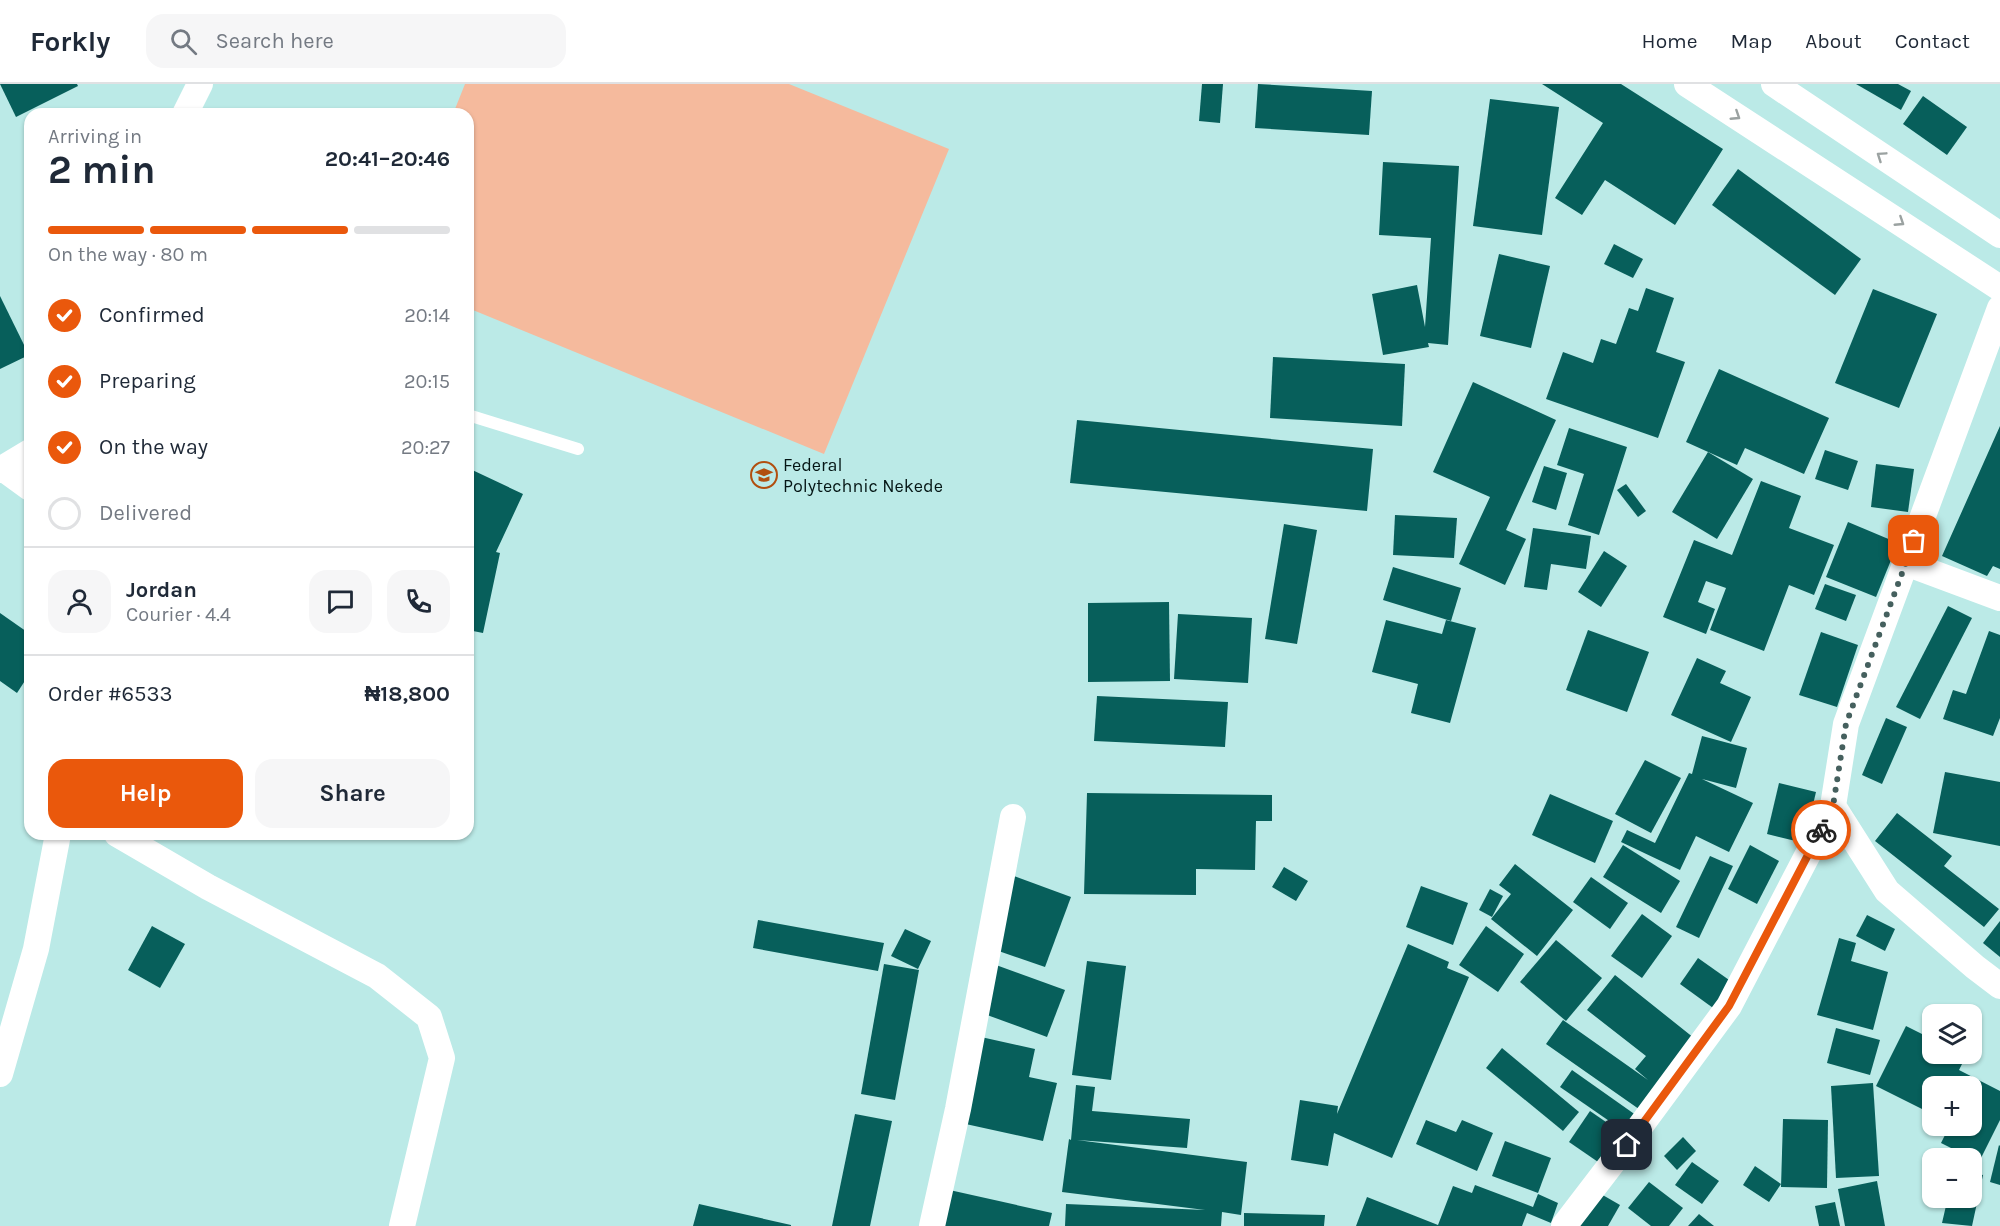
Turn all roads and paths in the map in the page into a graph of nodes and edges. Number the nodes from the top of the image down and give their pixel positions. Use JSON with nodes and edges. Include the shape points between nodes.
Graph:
{"nodes":[{"id":1,"x":200,"y":84,"type":"edge"},
{"id":2,"x":1687,"y":84,"type":"edge"},
{"id":3,"x":1774,"y":84,"type":"edge"},
{"id":4,"x":188,"y":108,"type":"edge"},
{"id":5,"x":2000,"y":235,"type":"edge"},
{"id":6,"x":2000,"y":288,"type":"edge"},
{"id":7,"x":2000,"y":308,"type":"edge"},
{"id":8,"x":474,"y":417,"type":"edge"},
{"id":9,"x":578,"y":449,"type":"dead end"},
{"id":10,"x":24,"y":456,"type":"edge"},
{"id":11,"x":2,"y":469,"type":"edge"},
{"id":12,"x":24,"y":484,"type":"edge"},
{"id":13,"x":1906,"y":563,"type":"junction"},
{"id":14,"x":2000,"y":598,"type":"edge"},
{"id":15,"x":1833,"y":806,"type":"junction"},
{"id":16,"x":1013,"y":817,"type":"dead end"},
{"id":17,"x":57,"y":840,"type":"edge"},
{"id":18,"x":127,"y":840,"type":"edge"},
{"id":19,"x":2000,"y":986,"type":"edge"},
{"id":20,"x":0,"y":1074,"type":"edge"},
{"id":21,"x":402,"y":1226,"type":"edge"},
{"id":22,"x":932,"y":1226,"type":"edge"},
{"id":23,"x":1564,"y":1226,"type":"edge"}],
"edges":[{"from":1,"to":4,"type":"street"},
{"from":2,"to":6,"type":"street","one_way":true},
{"from":5,"to":3,"type":"street","one_way":true},
{"from":7,"to":13,"type":"street"},
{"from":8,"to":9,"type":"lane"},
{"from":10,"to":11,"type":"street"},
{"from":11,"to":12,"type":"street"},
{"from":13,"to":14,"type":"street"},
{"from":13,"to":15,"type":"street","via":[[1846,724]]},
{"from":15,"to":19,"type":"street","via":[[1887,891]]},
{"from":15,"to":23,"type":"street","via":[[1729,1006]]},
{"from":16,"to":22,"type":"street"},
{"from":17,"to":20,"type":"street","via":[[36,949]]},
{"from":18,"to":21,"type":"street","via":[[378,976],[429,1017],[442,1058]]}]}
